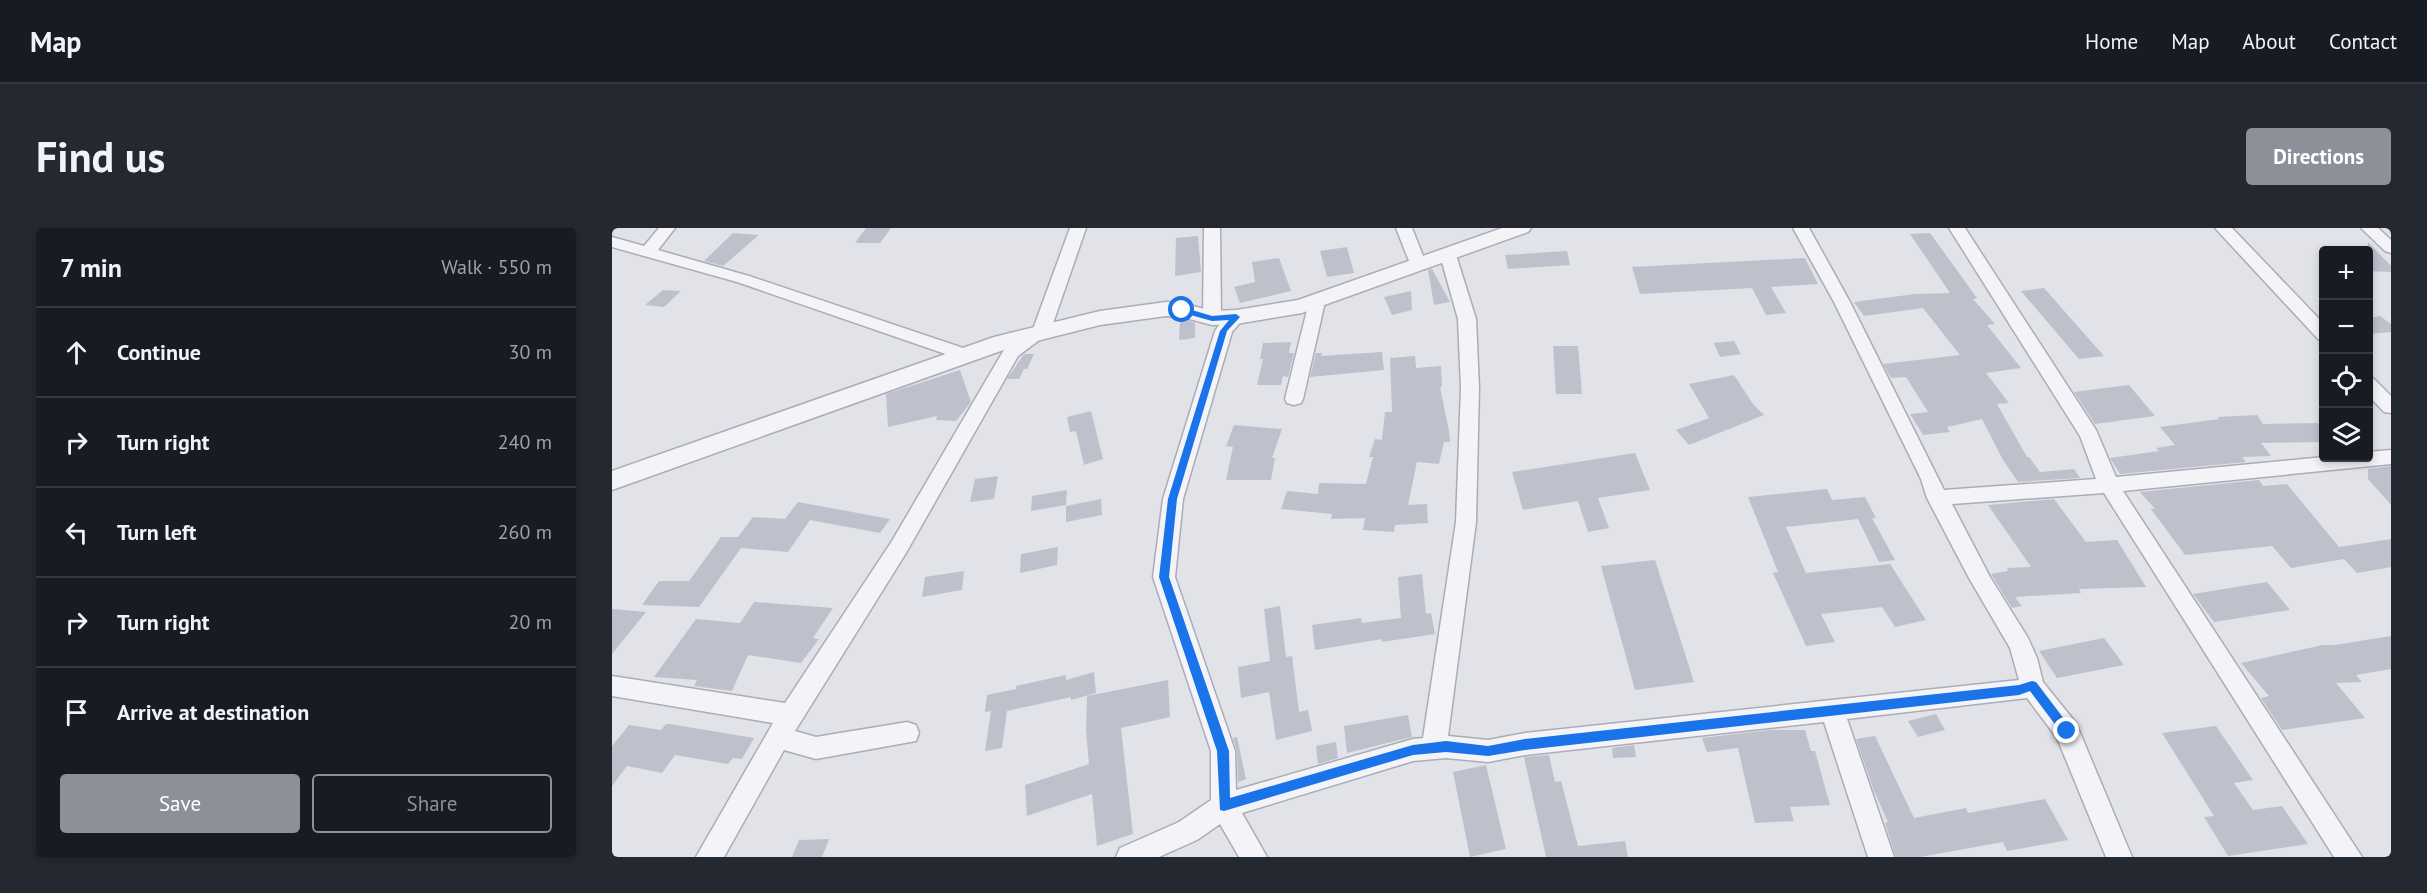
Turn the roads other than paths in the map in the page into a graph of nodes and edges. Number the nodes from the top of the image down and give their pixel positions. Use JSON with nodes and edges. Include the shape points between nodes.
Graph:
{"nodes":[{"id":1,"x":667,"y":228,"type":"edge"},
{"id":2,"x":1078,"y":228,"type":"edge"},
{"id":3,"x":1212,"y":228,"type":"edge"},
{"id":4,"x":1404,"y":228,"type":"edge"},
{"id":5,"x":1801,"y":228,"type":"edge"},
{"id":6,"x":1957,"y":228,"type":"edge"},
{"id":7,"x":2223,"y":228,"type":"edge"},
{"id":8,"x":2369,"y":228,"type":"edge"},
{"id":9,"x":1513,"y":229,"type":"edge"},
{"id":10,"x":612,"y":243,"type":"edge"},
{"id":11,"x":2391,"y":248,"type":"edge"},
{"id":12,"x":648,"y":252,"type":"junction"},
{"id":13,"x":1448,"y":255,"type":"junction"},
{"id":14,"x":1419,"y":266,"type":"junction"},
{"id":15,"x":1317,"y":302,"type":"junction"},
{"id":16,"x":1236,"y":317,"type":"junction"},
{"id":17,"x":1212,"y":318,"type":"junction"},
{"id":18,"x":2319,"y":330,"type":"edge"},
{"id":19,"x":1041,"y":332,"type":"junction"},
{"id":20,"x":966,"y":355,"type":"junction"},
{"id":21,"x":2373,"y":388,"type":"edge"},
{"id":22,"x":1294,"y":399,"type":"dead end"},
{"id":23,"x":2391,"y":407,"type":"edge"},
{"id":24,"x":2391,"y":457,"type":"edge"},
{"id":25,"x":612,"y":481,"type":"edge"},
{"id":26,"x":2109,"y":485,"type":"junction"},
{"id":27,"x":1936,"y":498,"type":"junction"},
{"id":28,"x":612,"y":686,"type":"edge"},
{"id":29,"x":2032,"y":686,"type":"junction"},
{"id":30,"x":1832,"y":711,"type":"junction"},
{"id":31,"x":791,"y":715,"type":"junction"},
{"id":32,"x":907,"y":732,"type":"dead end"},
{"id":33,"x":779,"y":737,"type":"junction"},
{"id":34,"x":1434,"y":748,"type":"junction"},
{"id":35,"x":1224,"y":806,"type":"junction"},
{"id":36,"x":709,"y":857,"type":"edge"},
{"id":37,"x":1129,"y":857,"type":"edge"},
{"id":38,"x":1254,"y":857,"type":"edge"},
{"id":39,"x":1881,"y":857,"type":"edge"},
{"id":40,"x":2119,"y":857,"type":"edge"},
{"id":41,"x":2349,"y":857,"type":"edge"}],
"edges":[{"from":1,"to":12,"type":"street"},
{"from":2,"to":19,"type":"street"},
{"from":3,"to":17,"type":"street"},
{"from":4,"to":14,"type":"street"},
{"from":5,"to":27,"type":"street","via":[[1869,354],[1931,479]]},
{"from":6,"to":26,"type":"street","via":[[2089,435]]},
{"from":7,"to":18,"type":"street"},
{"from":8,"to":11,"type":"street"},
{"from":9,"to":13,"type":"street"},
{"from":10,"to":12,"type":"street"},
{"from":12,"to":20,"type":"street","via":[[743,279]]},
{"from":13,"to":14,"type":"street"},
{"from":13,"to":34,"type":"street","via":[[1467,319],[1470,388],[1466,522]]},
{"from":14,"to":15,"type":"street"},
{"from":15,"to":16,"type":"street"},
{"from":15,"to":22,"type":"street"},
{"from":16,"to":17,"type":"street"},
{"from":16,"to":35,"type":"street","via":[[1224,331],[1173,499],[1164,577],[1223,751]]},
{"from":17,"to":19,"type":"street","via":[[1166,309],[1100,318]]},
{"from":19,"to":20,"type":"street"},
{"from":19,"to":31,"type":"street","via":[[1011,352],[899,547]]},
{"from":20,"to":25,"type":"street"},
{"from":21,"to":23,"type":"street"},
{"from":24,"to":26,"type":"street"},
{"from":26,"to":27,"type":"street"},
{"from":26,"to":41,"type":"street"},
{"from":27,"to":29,"type":"street","via":[[1982,584],[2017,638],[2031,672]]},
{"from":28,"to":31,"type":"street"},
{"from":29,"to":30,"type":"street"},
{"from":29,"to":40,"type":"street","via":[[2067,731]]},
{"from":30,"to":34,"type":"street","via":[[1488,751]]},
{"from":30,"to":39,"type":"street"},
{"from":31,"to":33,"type":"street"},
{"from":32,"to":33,"type":"street","via":[[816,748]]},
{"from":33,"to":36,"type":"street"},
{"from":34,"to":35,"type":"street","via":[[1413,750]]},
{"from":35,"to":37,"type":"street","via":[[1188,831]]},
{"from":35,"to":38,"type":"street"}]}
